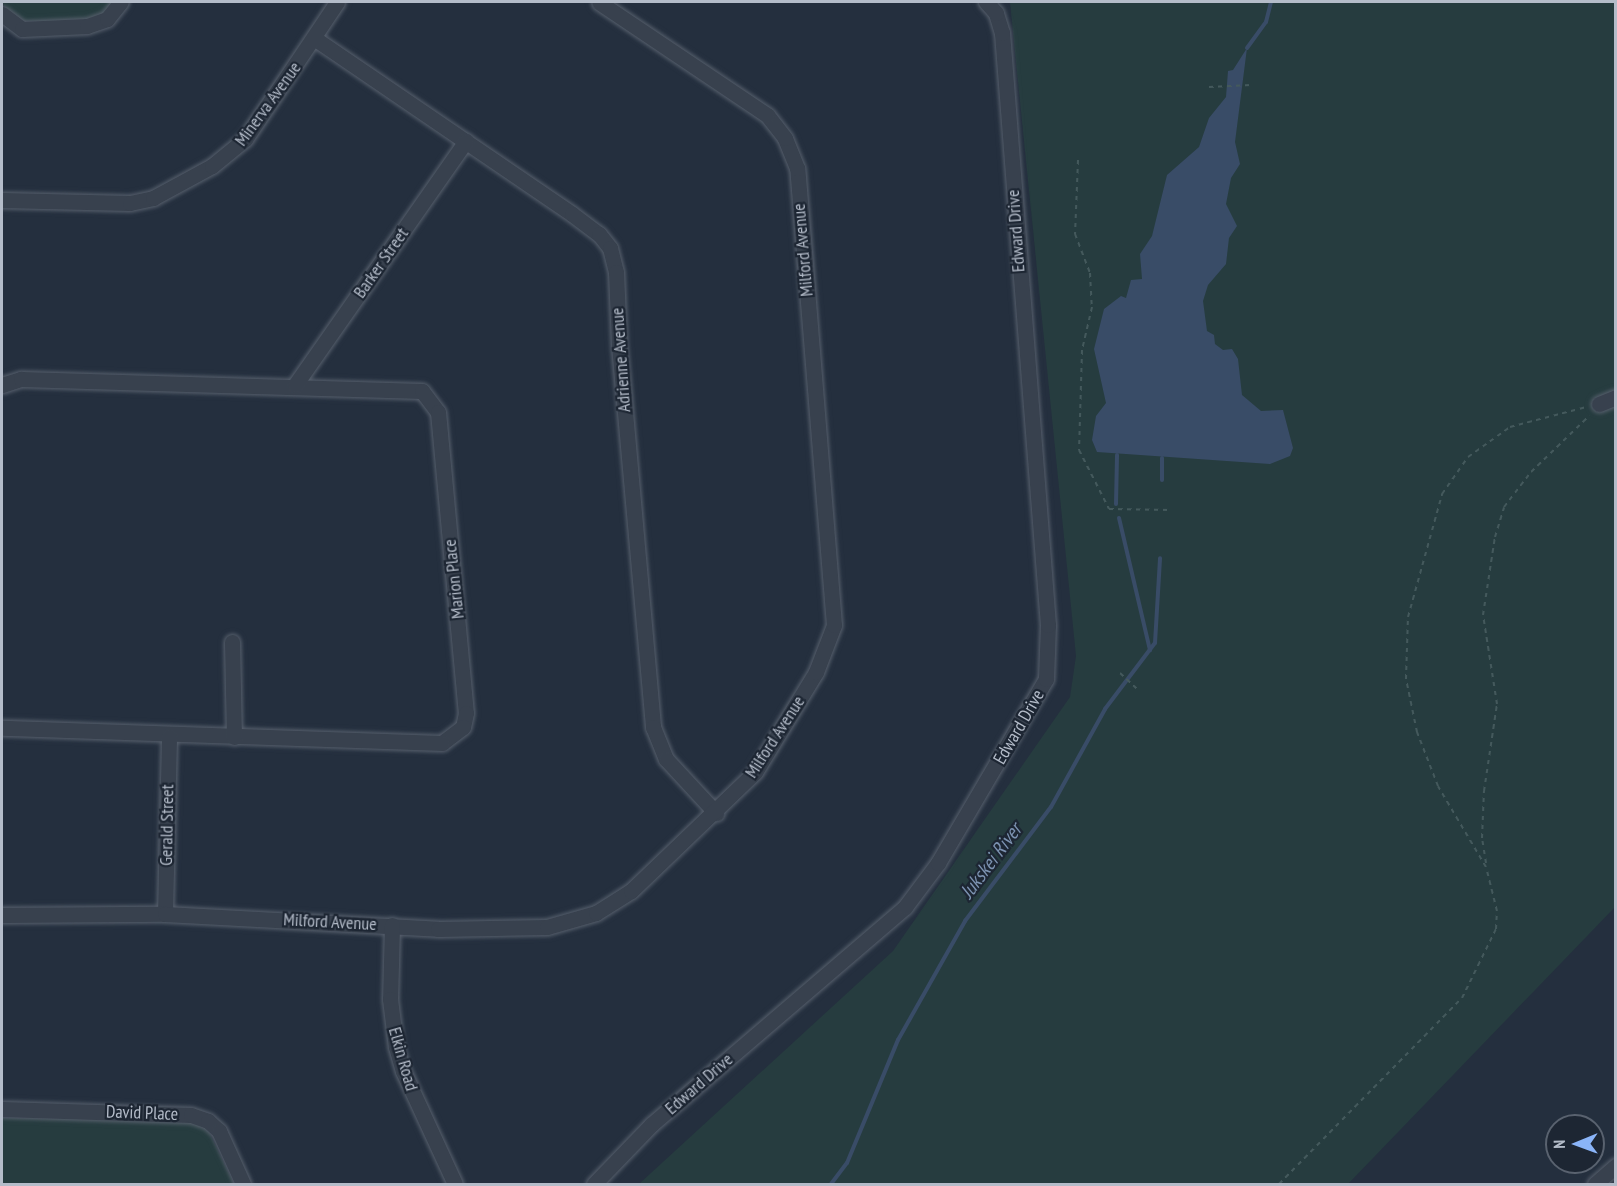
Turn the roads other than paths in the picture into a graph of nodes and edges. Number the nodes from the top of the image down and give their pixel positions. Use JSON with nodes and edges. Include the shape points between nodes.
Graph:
{"nodes":[{"id":1,"x":121,"y":2,"type":"edge"},
{"id":2,"x":337,"y":2,"type":"edge"},
{"id":3,"x":599,"y":2,"type":"edge"},
{"id":4,"x":986,"y":2,"type":"edge"},
{"id":5,"x":2,"y":14,"type":"edge"},
{"id":6,"x":314,"y":38,"type":"junction"},
{"id":7,"x":466,"y":141,"type":"junction"},
{"id":8,"x":2,"y":200,"type":"edge"},
{"id":9,"x":2,"y":385,"type":"edge"},
{"id":10,"x":295,"y":385,"type":"junction"},
{"id":11,"x":1616,"y":397,"type":"edge"},
{"id":12,"x":1599,"y":404,"type":"road end"},
{"id":13,"x":232,"y":642,"type":"dead end"},
{"id":14,"x":2,"y":728,"type":"edge"},
{"id":15,"x":169,"y":736,"type":"junction"},
{"id":16,"x":234,"y":737,"type":"junction"},
{"id":17,"x":716,"y":813,"type":"junction"},
{"id":18,"x":165,"y":914,"type":"junction"},
{"id":19,"x":2,"y":915,"type":"edge"},
{"id":20,"x":392,"y":925,"type":"junction"},
{"id":21,"x":2,"y":1109,"type":"edge"},
{"id":22,"x":1616,"y":1166,"type":"edge"},
{"id":23,"x":243,"y":1185,"type":"edge"},
{"id":24,"x":455,"y":1185,"type":"edge"},
{"id":25,"x":594,"y":1185,"type":"edge"},
{"id":26,"x":1595,"y":1185,"type":"edge"}],
"edges":[{"from":1,"to":5,"type":"street","via":[[106,20],[87,26],[22,29]]},
{"from":2,"to":6,"type":"street","name":"Minerva Avenue"},
{"from":3,"to":17,"type":"street","name":"Milford Avenue","via":[[767,115],[785,138],[797,168],[834,625],[816,672],[784,728],[755,772]]},
{"from":4,"to":25,"type":"street","name":"Edward Drive","via":[[996,13],[1002,33],[1048,625],[1046,679],[938,863],[905,907],[659,1118]]},
{"from":6,"to":7,"type":"street","name":"Adrienne Avenue"},
{"from":6,"to":8,"type":"street","name":"Minerva Avenue","via":[[237,148],[153,198],[130,203]]},
{"from":7,"to":10,"type":"street","name":"Barker Street"},
{"from":7,"to":17,"type":"street","name":"Adrienne Avenue","via":[[599,234],[610,248],[616,272],[654,734],[666,759]]},
{"from":9,"to":10,"type":"street","name":"Marion Place","via":[[21,379]]},
{"from":10,"to":16,"type":"street","name":"Marion Place","via":[[405,387],[422,391],[438,412],[466,713],[463,727],[442,743]]},
{"from":11,"to":12,"type":"street"},
{"from":13,"to":16,"type":"street"},
{"from":14,"to":15,"type":"street","name":"Marion Place"},
{"from":15,"to":16,"type":"street","name":"Marion Place"},
{"from":15,"to":18,"type":"street","name":"Gerald Street"},
{"from":17,"to":20,"type":"street","name":"Milford Avenue","via":[[631,891],[587,915],[525,929]]},
{"from":18,"to":19,"type":"street","name":"Milford Avenue"},
{"from":18,"to":20,"type":"street","name":"Milford Avenue"},
{"from":20,"to":24,"type":"street","name":"Elkin Road","via":[[390,999],[396,1047]]},
{"from":21,"to":23,"type":"street","name":"David Place","via":[[191,1115],[208,1121],[219,1131]]},
{"from":22,"to":26,"type":"street"}]}
